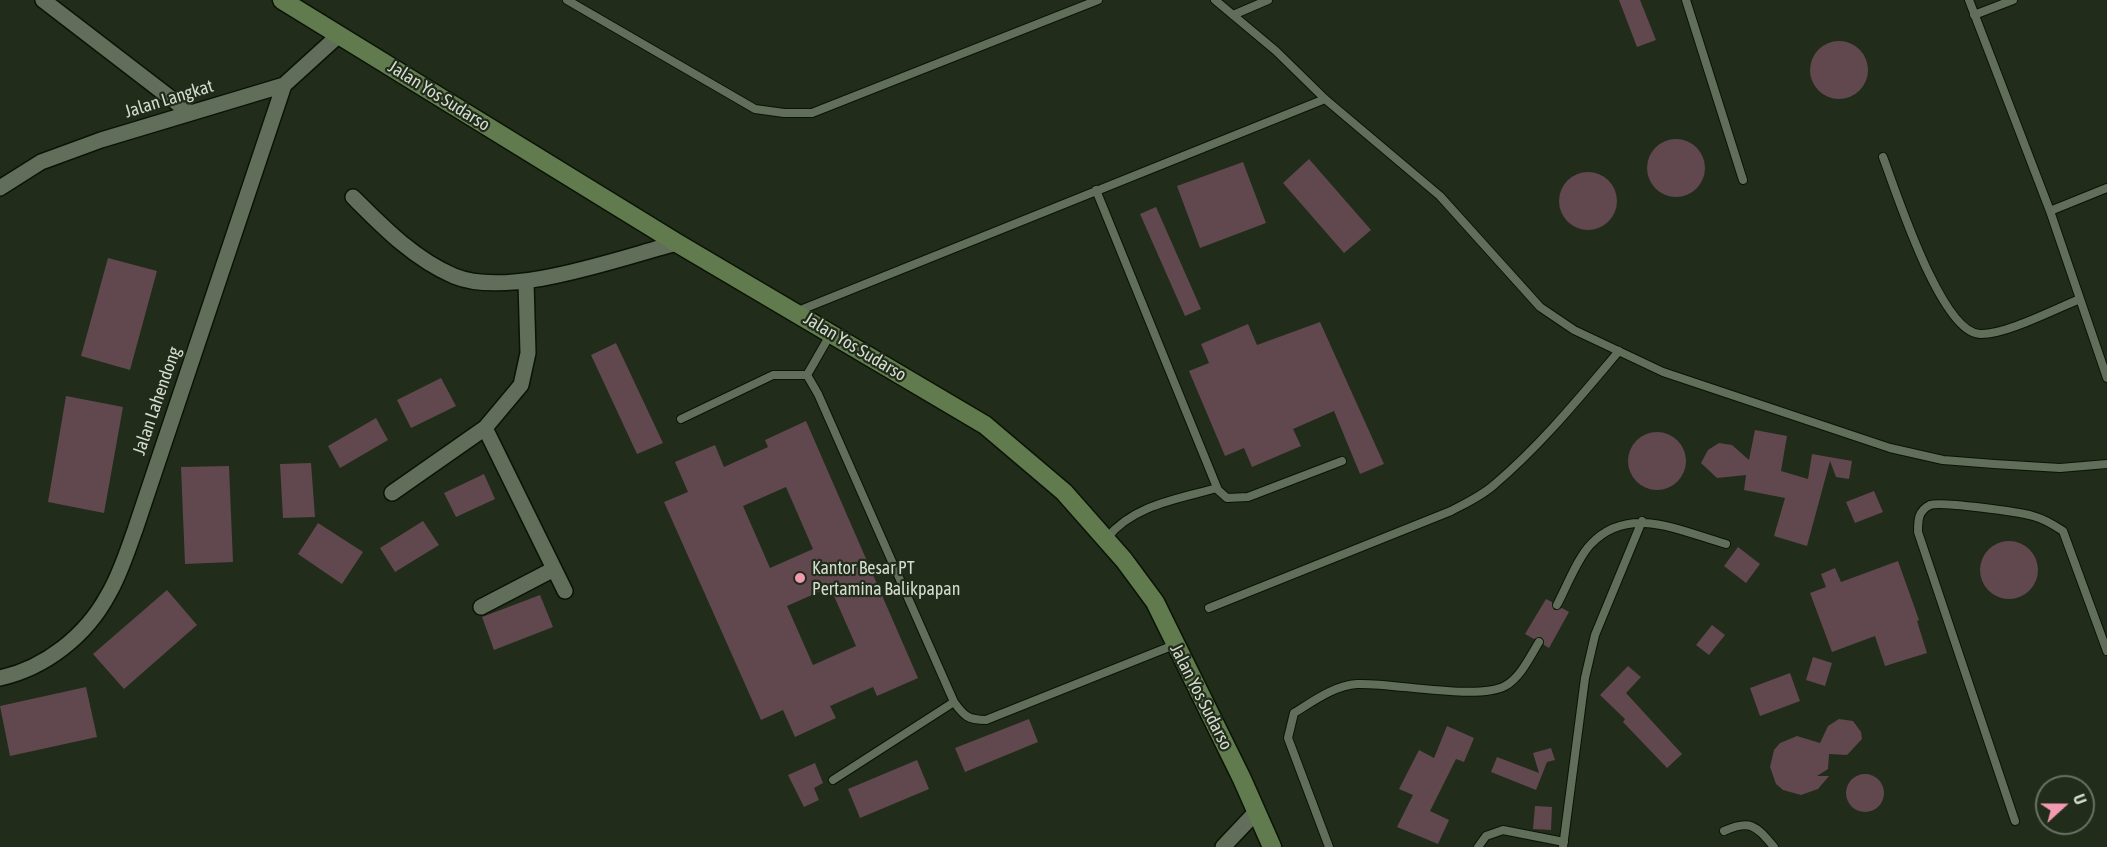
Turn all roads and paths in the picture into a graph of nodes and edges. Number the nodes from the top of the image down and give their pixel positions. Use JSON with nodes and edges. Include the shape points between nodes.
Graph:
{"nodes":[{"id":1,"x":43,"y":0,"type":"edge"},
{"id":2,"x":282,"y":0,"type":"edge"},
{"id":3,"x":567,"y":0,"type":"edge"},
{"id":4,"x":1098,"y":0,"type":"edge"},
{"id":5,"x":1215,"y":0,"type":"edge"},
{"id":6,"x":1686,"y":0,"type":"edge"},
{"id":7,"x":1969,"y":0,"type":"edge"},
{"id":8,"x":2013,"y":0,"type":"edge"},
{"id":9,"x":1263,"y":1,"type":"edge"},
{"id":10,"x":1233,"y":15,"type":"junction"},
{"id":11,"x":1974,"y":15,"type":"junction"},
{"id":12,"x":339,"y":36,"type":"junction"},
{"id":13,"x":284,"y":85,"type":"junction"},
{"id":14,"x":1325,"y":99,"type":"junction"},
{"id":15,"x":190,"y":113,"type":"junction"},
{"id":16,"x":1883,"y":157,"type":"dead end"},
{"id":17,"x":1743,"y":180,"type":"dead end"},
{"id":18,"x":0,"y":188,"type":"edge"},
{"id":19,"x":2107,"y":188,"type":"edge"},
{"id":20,"x":1096,"y":190,"type":"junction"},
{"id":21,"x":353,"y":197,"type":"dead end"},
{"id":22,"x":2050,"y":211,"type":"junction"},
{"id":23,"x":677,"y":243,"type":"junction"},
{"id":24,"x":526,"y":282,"type":"junction"},
{"id":25,"x":2080,"y":299,"type":"junction"},
{"id":26,"x":796,"y":312,"type":"junction"},
{"id":27,"x":831,"y":333,"type":"junction"},
{"id":28,"x":1618,"y":351,"type":"junction"},
{"id":29,"x":807,"y":375,"type":"junction"},
{"id":30,"x":2107,"y":378,"type":"edge"},
{"id":31,"x":681,"y":419,"type":"dead end"},
{"id":32,"x":485,"y":428,"type":"junction"},
{"id":33,"x":1342,"y":461,"type":"dead end"},
{"id":34,"x":2107,"y":464,"type":"edge"},
{"id":35,"x":1217,"y":488,"type":"junction"},
{"id":36,"x":392,"y":493,"type":"dead end"},
{"id":37,"x":1642,"y":521,"type":"junction"},
{"id":38,"x":1106,"y":539,"type":"junction"},
{"id":39,"x":1726,"y":544,"type":"dead end"},
{"id":40,"x":554,"y":569,"type":"junction"},
{"id":41,"x":565,"y":591,"type":"dead end"},
{"id":42,"x":1557,"y":605,"type":"dead end"},
{"id":43,"x":481,"y":607,"type":"dead end"},
{"id":44,"x":1209,"y":608,"type":"dead end"},
{"id":45,"x":1539,"y":642,"type":"dead end"},
{"id":46,"x":1174,"y":645,"type":"junction"},
{"id":47,"x":2107,"y":651,"type":"edge"},
{"id":48,"x":0,"y":678,"type":"edge"},
{"id":49,"x":954,"y":702,"type":"junction"},
{"id":50,"x":833,"y":780,"type":"dead end"},
{"id":51,"x":1257,"y":811,"type":"junction"},
{"id":52,"x":2015,"y":822,"type":"dead end"},
{"id":53,"x":1724,"y":831,"type":"dead end"},
{"id":54,"x":1564,"y":845,"type":"edge"},
{"id":55,"x":1223,"y":847,"type":"edge"},
{"id":56,"x":1272,"y":847,"type":"edge"},
{"id":57,"x":1329,"y":847,"type":"edge"},
{"id":58,"x":1478,"y":847,"type":"edge"},
{"id":59,"x":1774,"y":847,"type":"edge"}],
"edges":[{"from":1,"to":15,"type":"street"},
{"from":2,"to":12,"type":"main road","name":"Jalan Yos Sudarso"},
{"from":3,"to":4,"type":"lane","via":[[755,108],[784,113],[812,113]]},
{"from":5,"to":10,"type":"lane"},
{"from":6,"to":17,"type":"lane"},
{"from":7,"to":11,"type":"lane"},
{"from":8,"to":11,"type":"lane"},
{"from":9,"to":10,"type":"lane"},
{"from":10,"to":14,"type":"lane"},
{"from":11,"to":22,"type":"lane"},
{"from":12,"to":13,"type":"street","name":"Jalan Langkat"},
{"from":12,"to":23,"type":"main road","name":"Jalan Yos Sudarso"},
{"from":13,"to":15,"type":"street","name":"Jalan Langkat"},
{"from":13,"to":48,"type":"street","name":"Jalan Lahendong","via":[[135,530],[108,596],[63,648],[38,666]]},
{"from":14,"to":20,"type":"lane"},
{"from":14,"to":28,"type":"lane","via":[[1440,196],[1540,308]]},
{"from":15,"to":18,"type":"street","name":"Jalan Langkat","via":[[48,160]]},
{"from":16,"to":25,"type":"lane","via":[[1924,263],[1950,312],[1972,333],[1993,333]]},
{"from":19,"to":22,"type":"lane"},
{"from":20,"to":26,"type":"lane"},
{"from":20,"to":35,"type":"lane"},
{"from":21,"to":24,"type":"street","via":[[398,240],[455,277]]},
{"from":22,"to":25,"type":"lane"},
{"from":23,"to":24,"type":"street"},
{"from":23,"to":26,"type":"main road","name":"Jalan Yos Sudarso"},
{"from":24,"to":32,"type":"street","via":[[528,353],[521,385]]},
{"from":25,"to":30,"type":"lane"},
{"from":26,"to":27,"type":"main road","name":"Jalan Yos Sudarso"},
{"from":27,"to":29,"type":"lane"},
{"from":27,"to":38,"type":"main road","name":"Jalan Yos Sudarso","via":[[985,425],[1064,492]]},
{"from":28,"to":34,"type":"lane","via":[[1664,372],[1890,448],[1943,460],[1995,464],[2060,468]]},
{"from":28,"to":44,"type":"lane","via":[[1565,414],[1481,495],[1451,511]]},
{"from":29,"to":31,"type":"lane","via":[[773,375]]},
{"from":29,"to":49,"type":"lane"},
{"from":32,"to":36,"type":"street"},
{"from":32,"to":40,"type":"street"},
{"from":33,"to":35,"type":"lane","via":[[1248,497],[1227,498]]},
{"from":35,"to":38,"type":"lane","via":[[1138,512],[1122,521]]},
{"from":37,"to":39,"type":"lane"},
{"from":37,"to":42,"type":"lane","via":[[1614,526],[1590,544]]},
{"from":37,"to":54,"type":"lane","via":[[1595,635],[1584,678]]},
{"from":38,"to":46,"type":"main road","name":"Jalan Yos Sudarso","via":[[1155,602]]},
{"from":40,"to":41,"type":"street"},
{"from":40,"to":43,"type":"street"},
{"from":45,"to":57,"type":"lane","via":[[1519,673],[1504,687],[1476,691],[1355,684],[1325,694],[1294,713],[1288,738]]},
{"from":46,"to":49,"type":"lane","via":[[986,720],[964,716]]},
{"from":46,"to":51,"type":"main road","name":"Jalan Yos Sudarso"},
{"from":47,"to":52,"type":"lane","via":[[2063,531],[2034,516],[2007,512],[1936,504],[1921,512],[1918,532]]},
{"from":49,"to":50,"type":"lane"},
{"from":51,"to":55,"type":"street"},
{"from":51,"to":56,"type":"main road","name":"Jalan Yos Sudarso"},
{"from":53,"to":59,"type":"lane","via":[[1746,823]]},
{"from":54,"to":58,"type":"lane","via":[[1503,830],[1486,836]]}]}
